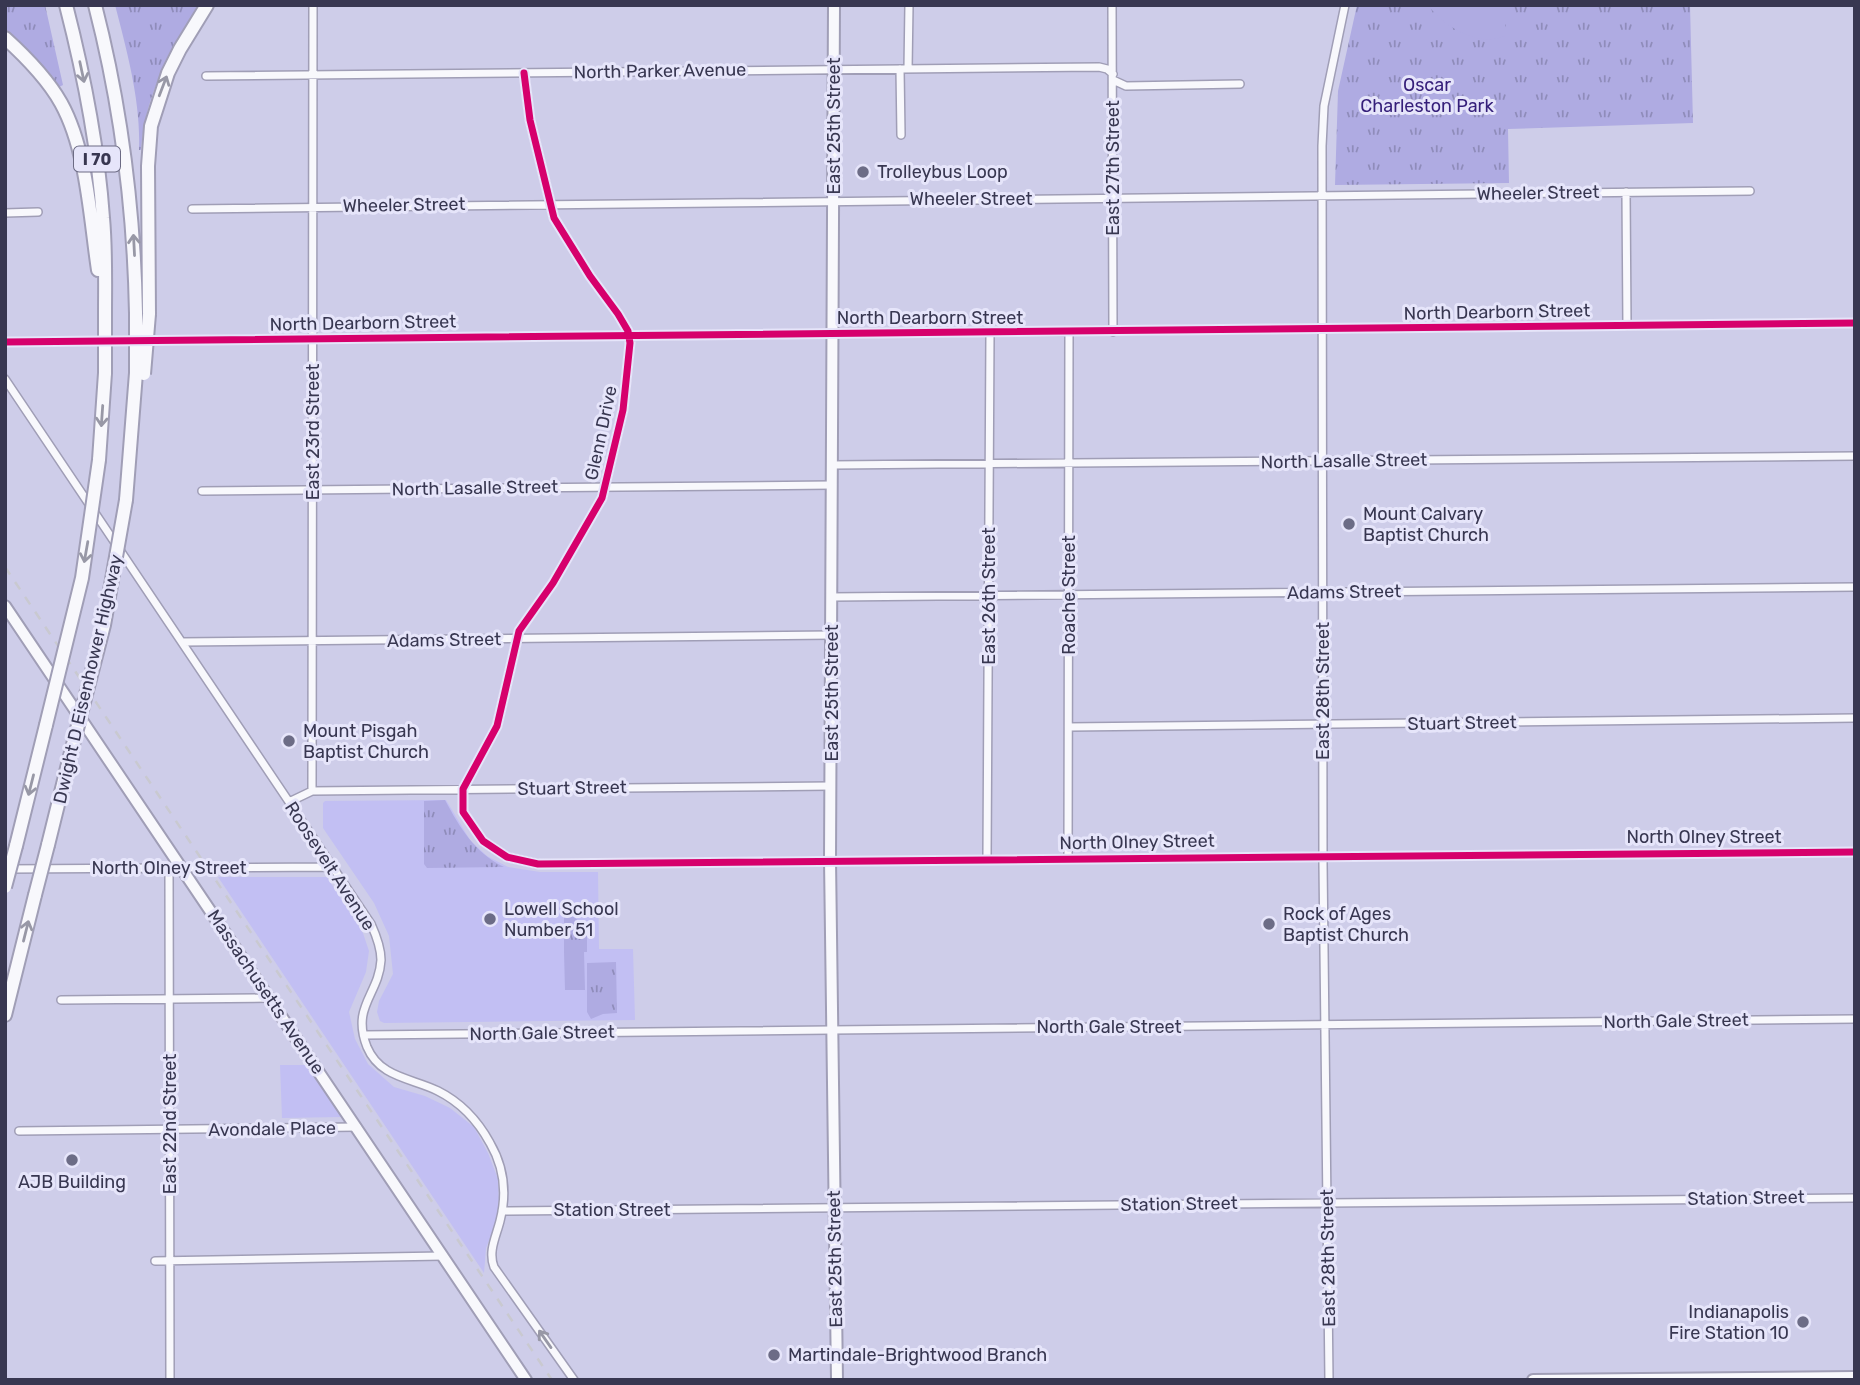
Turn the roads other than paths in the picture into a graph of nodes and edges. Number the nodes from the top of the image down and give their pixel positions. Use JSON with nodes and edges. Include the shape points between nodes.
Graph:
{"nodes":[{"id":1,"x":66,"y":5,"type":"edge"},
{"id":2,"x":95,"y":5,"type":"edge"},
{"id":3,"x":206,"y":5,"type":"edge"},
{"id":4,"x":313,"y":5,"type":"edge"},
{"id":5,"x":834,"y":5,"type":"edge"},
{"id":6,"x":909,"y":5,"type":"edge"},
{"id":7,"x":1112,"y":5,"type":"edge"},
{"id":8,"x":1345,"y":5,"type":"edge"},
{"id":9,"x":5,"y":38,"type":"edge"},
{"id":10,"x":835,"y":69,"type":"junction"},
{"id":11,"x":904,"y":69,"type":"junction"},
{"id":12,"x":524,"y":73,"type":"junction"},
{"id":13,"x":313,"y":75,"type":"junction"},
{"id":14,"x":206,"y":76,"type":"dead end"},
{"id":15,"x":1113,"y":77,"type":"junction"},
{"id":16,"x":1240,"y":84,"type":"dead end"},
{"id":17,"x":901,"y":135,"type":"dead end"},
{"id":18,"x":1750,"y":191,"type":"dead end"},
{"id":19,"x":1626,"y":192,"type":"junction"},
{"id":20,"x":1323,"y":196,"type":"junction"},
{"id":21,"x":1113,"y":198,"type":"junction"},
{"id":22,"x":834,"y":200,"type":"junction"},
{"id":23,"x":550,"y":204,"type":"junction"},
{"id":24,"x":313,"y":206,"type":"junction"},
{"id":25,"x":192,"y":209,"type":"dead end"},
{"id":26,"x":5,"y":212,"type":"edge"},
{"id":27,"x":38,"y":212,"type":"dead end"},
{"id":28,"x":143,"y":313,"type":"junction"},
{"id":29,"x":105,"y":315,"type":"junction"},
{"id":30,"x":1855,"y":323,"type":"edge"},
{"id":31,"x":1627,"y":326,"type":"junction"},
{"id":32,"x":1323,"y":329,"type":"junction"},
{"id":33,"x":1069,"y":332,"type":"junction"},
{"id":34,"x":1113,"y":332,"type":"junction"},
{"id":35,"x":990,"y":333,"type":"junction"},
{"id":36,"x":835,"y":334,"type":"junction"},
{"id":37,"x":630,"y":336,"type":"junction"},
{"id":38,"x":313,"y":339,"type":"junction"},
{"id":39,"x":5,"y":342,"type":"edge"},
{"id":40,"x":5,"y":379,"type":"edge"},
{"id":41,"x":1855,"y":456,"type":"edge"},
{"id":42,"x":1324,"y":461,"type":"junction"},
{"id":43,"x":1070,"y":463,"type":"junction"},
{"id":44,"x":990,"y":464,"type":"junction"},
{"id":45,"x":833,"y":465,"type":"junction"},
{"id":46,"x":832,"y":485,"type":"junction"},
{"id":47,"x":606,"y":486,"type":"junction"},
{"id":48,"x":313,"y":490,"type":"junction"},
{"id":49,"x":202,"y":491,"type":"dead end"},
{"id":50,"x":1855,"y":587,"type":"edge"},
{"id":51,"x":1323,"y":592,"type":"junction"},
{"id":52,"x":989,"y":595,"type":"junction"},
{"id":53,"x":1069,"y":595,"type":"junction"},
{"id":54,"x":832,"y":597,"type":"junction"},
{"id":55,"x":5,"y":606,"type":"edge"},
{"id":56,"x":832,"y":635,"type":"junction"},
{"id":57,"x":516,"y":639,"type":"junction"},
{"id":58,"x":312,"y":641,"type":"junction"},
{"id":59,"x":182,"y":642,"type":"junction"},
{"id":60,"x":1855,"y":718,"type":"edge"},
{"id":61,"x":1323,"y":724,"type":"junction"},
{"id":62,"x":1069,"y":727,"type":"junction"},
{"id":63,"x":831,"y":786,"type":"junction"},
{"id":64,"x":463,"y":789,"type":"junction"},
{"id":65,"x":312,"y":791,"type":"junction"},
{"id":66,"x":289,"y":802,"type":"junction"},
{"id":67,"x":1855,"y":852,"type":"edge"},
{"id":68,"x":1323,"y":856,"type":"junction"},
{"id":69,"x":987,"y":859,"type":"junction"},
{"id":70,"x":1068,"y":859,"type":"junction"},
{"id":71,"x":831,"y":860,"type":"junction"},
{"id":72,"x":333,"y":867,"type":"junction"},
{"id":73,"x":169,"y":868,"type":"junction"},
{"id":74,"x":182,"y":868,"type":"junction"},
{"id":75,"x":5,"y":869,"type":"edge"},
{"id":76,"x":5,"y":887,"type":"edge"},
{"id":77,"x":269,"y":998,"type":"junction"},
{"id":78,"x":170,"y":999,"type":"junction"},
{"id":79,"x":61,"y":1000,"type":"dead end"},
{"id":80,"x":5,"y":1015,"type":"edge"},
{"id":81,"x":1855,"y":1019,"type":"edge"},
{"id":82,"x":1324,"y":1025,"type":"junction"},
{"id":83,"x":832,"y":1029,"type":"junction"},
{"id":84,"x":364,"y":1035,"type":"junction"},
{"id":85,"x":357,"y":1127,"type":"junction"},
{"id":86,"x":170,"y":1130,"type":"junction"},
{"id":87,"x":19,"y":1131,"type":"dead end"},
{"id":88,"x":1855,"y":1198,"type":"edge"},
{"id":89,"x":1328,"y":1202,"type":"junction"},
{"id":90,"x":834,"y":1208,"type":"junction"},
{"id":91,"x":502,"y":1210,"type":"junction"},
{"id":92,"x":443,"y":1256,"type":"junction"},
{"id":93,"x":155,"y":1261,"type":"dead end"},
{"id":94,"x":170,"y":1261,"type":"junction"},
{"id":95,"x":1855,"y":1377,"type":"edge"},
{"id":96,"x":170,"y":1380,"type":"edge"},
{"id":97,"x":526,"y":1380,"type":"edge"},
{"id":98,"x":574,"y":1380,"type":"edge"},
{"id":99,"x":837,"y":1380,"type":"edge"},
{"id":100,"x":1329,"y":1380,"type":"edge"},
{"id":101,"x":1533,"y":1380,"type":"edge"}],
"edges":[{"from":1,"to":29,"type":"highway","name":"Dwight D Eisenhower Highway","number":"I 70","one_way":true,"via":[[99,175]]},
{"from":28,"to":2,"type":"highway","name":"Dwight D Eisenhower Highway","number":"I 70","one_way":true,"via":[[125,158]]},
{"from":28,"to":3,"type":"highway","one_way":true,"via":[[151,126],[171,66]]},
{"from":4,"to":13,"type":"street","name":"East 23rd Street"},
{"from":5,"to":10,"type":"street","name":"East 25th Street"},
{"from":6,"to":11,"type":"street"},
{"from":7,"to":15,"type":"street","name":"East 27th Street"},
{"from":8,"to":20,"type":"street","name":"East 28th Street","via":[[1324,106]]},
{"from":9,"to":29,"type":"highway","via":[[50,85],[70,123],[88,200]]},
{"from":10,"to":11,"type":"street","name":"North Parker Avenue"},
{"from":10,"to":12,"type":"street","name":"North Parker Avenue"},
{"from":10,"to":22,"type":"street","name":"East 25th Street"},
{"from":11,"to":15,"type":"street","name":"North Parker Avenue","via":[[1099,67]]},
{"from":11,"to":17,"type":"street"},
{"from":12,"to":13,"type":"street","name":"North Parker Avenue"},
{"from":12,"to":23,"type":"street"},
{"from":13,"to":14,"type":"street","name":"North Parker Avenue"},
{"from":13,"to":24,"type":"street","name":"East 23rd Street"},
{"from":15,"to":16,"type":"street","name":"North Parker Avenue","via":[[1124,86]]},
{"from":15,"to":21,"type":"street","name":"East 27th Street"},
{"from":18,"to":19,"type":"street","name":"Wheeler Street"},
{"from":19,"to":20,"type":"street","name":"Wheeler Street"},
{"from":19,"to":31,"type":"street"},
{"from":20,"to":21,"type":"street","name":"Wheeler Street"},
{"from":20,"to":32,"type":"street","name":"East 28th Street"},
{"from":21,"to":22,"type":"street","name":"Wheeler Street"},
{"from":21,"to":34,"type":"street","name":"East 27th Street"},
{"from":22,"to":23,"type":"street","name":"Wheeler Street"},
{"from":22,"to":36,"type":"street","name":"East 25th Street"},
{"from":23,"to":24,"type":"street","name":"Wheeler Street"},
{"from":23,"to":37,"type":"street","via":[[564,235]]},
{"from":24,"to":25,"type":"street","name":"Wheeler Street"},
{"from":24,"to":38,"type":"street","name":"East 23rd Street"},
{"from":26,"to":27,"type":"street"},
{"from":80,"to":28,"type":"highway","name":"Dwight D Eisenhower Highway","number":"I 70","one_way":true,"bridge":true,"via":[[106,615],[126,500]]},
{"from":29,"to":76,"type":"highway","name":"Dwight D Eisenhower Highway","number":"I 70","one_way":true,"bridge":true,"via":[[99,460],[82,578]]},
{"from":30,"to":31,"type":"street","name":"North Dearborn Street"},
{"from":31,"to":32,"type":"street","name":"North Dearborn Street"},
{"from":32,"to":34,"type":"street","name":"North Dearborn Street"},
{"from":32,"to":42,"type":"street","name":"East 28th Street"},
{"from":33,"to":34,"type":"street","name":"North Dearborn Street"},
{"from":33,"to":35,"type":"street","name":"North Dearborn Street"},
{"from":33,"to":43,"type":"street","name":"Roache Street"},
{"from":35,"to":36,"type":"street","name":"North Dearborn Street"},
{"from":35,"to":44,"type":"street","name":"East 26th Street"},
{"from":36,"to":37,"type":"street","name":"North Dearborn Street"},
{"from":36,"to":45,"type":"street","name":"East 25th Street"},
{"from":37,"to":38,"type":"street","name":"North Dearborn Street"},
{"from":37,"to":47,"type":"street","name":"Glenn Drive","via":[[623,410]]},
{"from":38,"to":39,"type":"street","name":"North Dearborn Street"},
{"from":38,"to":48,"type":"street","name":"East 23rd Street"},
{"from":40,"to":59,"type":"street","name":"Roosevelt Avenue"},
{"from":41,"to":42,"type":"street","name":"North Lasalle Street"},
{"from":42,"to":43,"type":"street","name":"North Lasalle Street"},
{"from":42,"to":51,"type":"street","name":"East 28th Street"},
{"from":43,"to":44,"type":"street","name":"North Lasalle Street"},
{"from":43,"to":53,"type":"street","name":"Roache Street"},
{"from":44,"to":45,"type":"street","name":"North Lasalle Street"},
{"from":44,"to":52,"type":"street","name":"East 26th Street"},
{"from":45,"to":46,"type":"street","name":"East 25th Street"},
{"from":46,"to":47,"type":"street","name":"North Lasalle Street"},
{"from":46,"to":54,"type":"street","name":"East 25th Street"},
{"from":47,"to":48,"type":"street","name":"North Lasalle Street"},
{"from":47,"to":57,"type":"street","name":"Glenn Drive","via":[[597,509]]},
{"from":48,"to":49,"type":"street","name":"North Lasalle Street"},
{"from":48,"to":58,"type":"street","name":"East 23rd Street"},
{"from":50,"to":51,"type":"street","name":"Adams Street"},
{"from":51,"to":53,"type":"street","name":"Adams Street"},
{"from":51,"to":61,"type":"street","name":"East 28th Street"},
{"from":52,"to":53,"type":"street","name":"Adams Street"},
{"from":52,"to":54,"type":"street","name":"Adams Street"},
{"from":52,"to":69,"type":"street","name":"East 26th Street"},
{"from":53,"to":62,"type":"street","name":"Roache Street"},
{"from":54,"to":56,"type":"street","name":"East 25th Street"},
{"from":55,"to":74,"type":"street","name":"Massachusetts Avenue"},
{"from":56,"to":57,"type":"street","name":"Adams Street"},
{"from":56,"to":63,"type":"street","name":"East 25th Street"},
{"from":57,"to":58,"type":"street","name":"Adams Street"},
{"from":57,"to":64,"type":"street","name":"Glenn Drive","via":[[497,726]]},
{"from":58,"to":59,"type":"street","name":"Adams Street"},
{"from":58,"to":65,"type":"street","name":"East 23rd Street"},
{"from":59,"to":66,"type":"street","name":"Roosevelt Avenue"},
{"from":60,"to":61,"type":"street","name":"Stuart Street"},
{"from":61,"to":62,"type":"street","name":"Stuart Street"},
{"from":61,"to":68,"type":"street","name":"East 28th Street"},
{"from":62,"to":70,"type":"street","name":"Roache Street"},
{"from":63,"to":64,"type":"street","name":"Stuart Street"},
{"from":63,"to":71,"type":"street","name":"East 25th Street"},
{"from":64,"to":65,"type":"street","name":"Stuart Street"},
{"from":64,"to":71,"type":"street","name":"North Olney Street","via":[[463,812],[483,841],[501,854],[527,863]]},
{"from":65,"to":66,"type":"street"},
{"from":66,"to":72,"type":"street","name":"Roosevelt Avenue"},
{"from":67,"to":68,"type":"street","name":"North Olney Street"},
{"from":68,"to":70,"type":"street","name":"North Olney Street"},
{"from":68,"to":82,"type":"street","name":"East 28th Street"},
{"from":69,"to":70,"type":"street","name":"North Olney Street"},
{"from":69,"to":71,"type":"street","name":"North Olney Street"},
{"from":71,"to":83,"type":"street","name":"East 25th Street"},
{"from":72,"to":74,"type":"street","name":"North Olney Street"},
{"from":72,"to":84,"type":"street","name":"Roosevelt Avenue","via":[[371,924],[380,949],[379,971],[362,1015]]},
{"from":73,"to":74,"type":"street","name":"North Olney Street"},
{"from":73,"to":75,"type":"street","name":"North Olney Street"},
{"from":73,"to":78,"type":"street","name":"East 22nd Street"},
{"from":74,"to":77,"type":"street","name":"Massachusetts Avenue"},
{"from":77,"to":78,"type":"street"},
{"from":77,"to":85,"type":"street","name":"Massachusetts Avenue"},
{"from":78,"to":79,"type":"street"},
{"from":78,"to":86,"type":"street","name":"East 22nd Street"},
{"from":81,"to":82,"type":"street","name":"North Gale Street"},
{"from":82,"to":83,"type":"street","name":"North Gale Street"},
{"from":82,"to":89,"type":"street","name":"East 28th Street"},
{"from":83,"to":84,"type":"street","name":"North Gale Street"},
{"from":83,"to":90,"type":"street","name":"East 25th Street"},
{"from":84,"to":91,"type":"street","via":[[370,1052],[387,1071],[439,1091],[477,1123],[500,1165]]},
{"from":85,"to":86,"type":"street","name":"Avondale Place"},
{"from":85,"to":92,"type":"street","name":"Massachusetts Avenue"},
{"from":86,"to":87,"type":"street","name":"Avondale Place"},
{"from":86,"to":94,"type":"street","name":"East 22nd Street"},
{"from":88,"to":89,"type":"street","name":"Station Street"},
{"from":89,"to":90,"type":"street","name":"Station Street"},
{"from":89,"to":100,"type":"street","name":"East 28th Street"},
{"from":90,"to":91,"type":"street","name":"Station Street"},
{"from":90,"to":99,"type":"street","name":"East 25th Street"},
{"from":98,"to":91,"type":"street","one_way":true,"via":[[492,1263]]},
{"from":92,"to":94,"type":"street"},
{"from":92,"to":97,"type":"street","name":"Massachusetts Avenue"},
{"from":93,"to":94,"type":"street"},
{"from":94,"to":96,"type":"street","name":"East 22nd Street"},
{"from":95,"to":101,"type":"street"}]}
